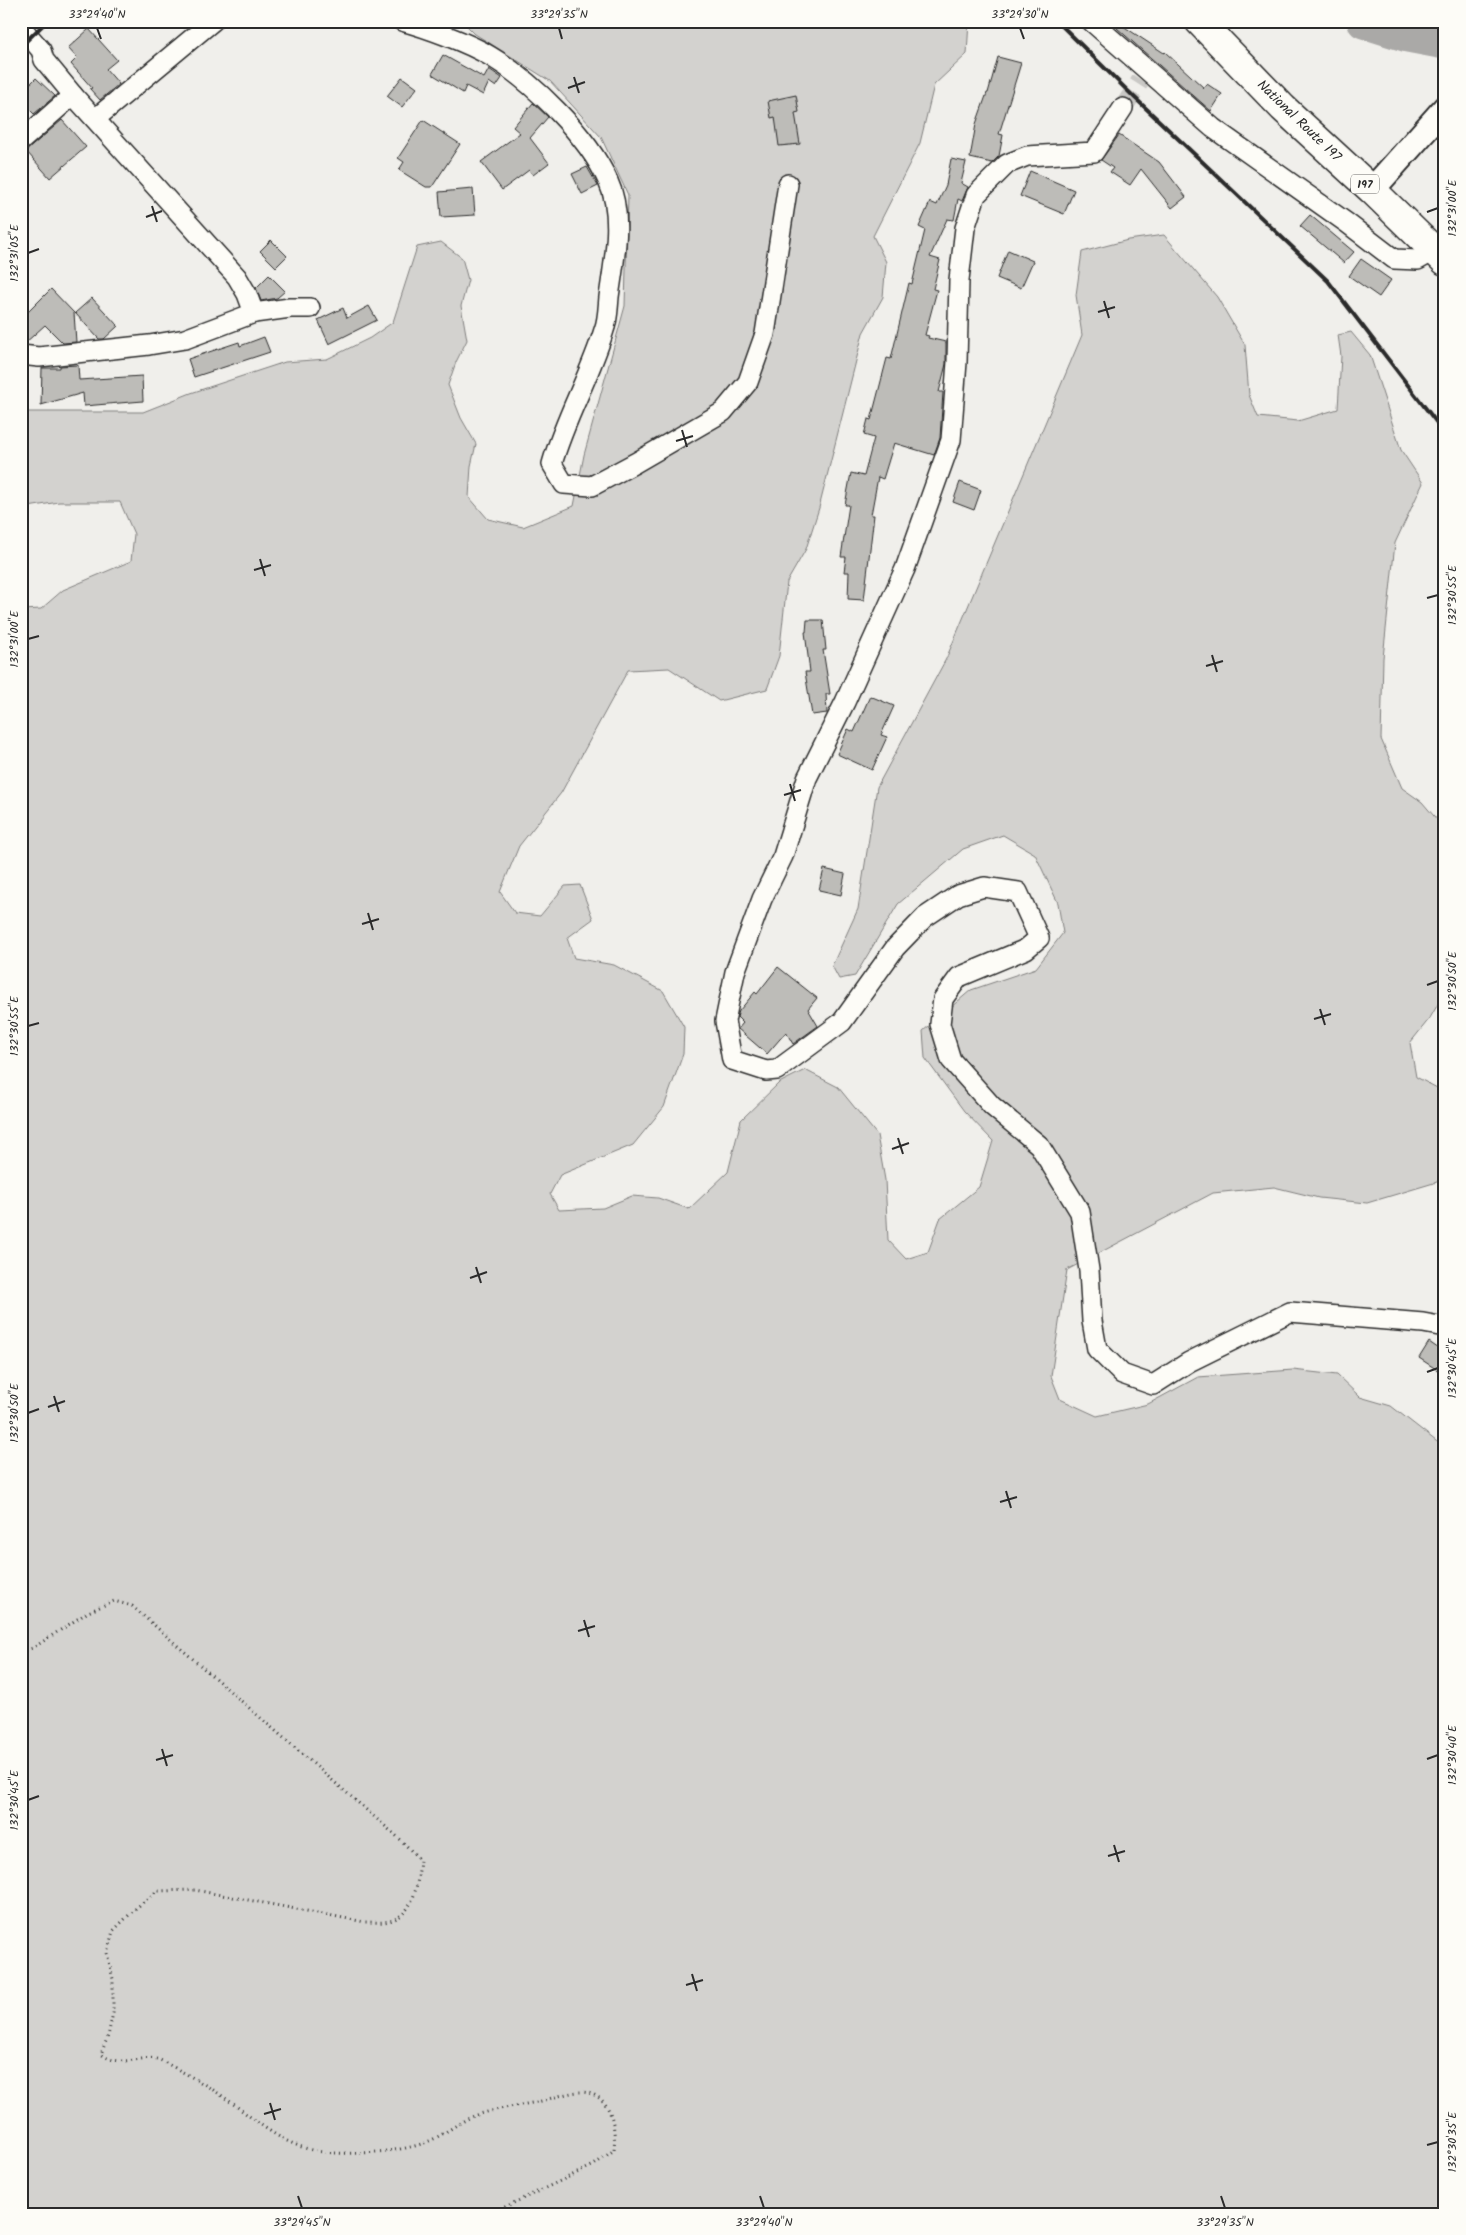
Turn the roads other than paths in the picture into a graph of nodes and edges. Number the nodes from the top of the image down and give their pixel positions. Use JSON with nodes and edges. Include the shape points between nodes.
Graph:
{"nodes":[{"id":1,"x":213,"y":21,"type":"edge"},
{"id":2,"x":402,"y":21,"type":"edge"},
{"id":3,"x":1091,"y":21,"type":"edge"},
{"id":4,"x":1198,"y":21,"type":"edge"},
{"id":5,"x":21,"y":28,"type":"edge"},
{"id":6,"x":73,"y":95,"type":"junction"},
{"id":7,"x":1123,"y":108,"type":"tunnel mouth"},
{"id":8,"x":1445,"y":108,"type":"edge"},
{"id":9,"x":95,"y":119,"type":"junction"},
{"id":10,"x":21,"y":141,"type":"edge"},
{"id":11,"x":788,"y":184,"type":"dead end"},
{"id":12,"x":1372,"y":190,"type":"junction"},
{"id":13,"x":1440,"y":256,"type":"edge"},
{"id":14,"x":310,"y":308,"type":"dead end"},
{"id":15,"x":254,"y":313,"type":"junction"},
{"id":16,"x":21,"y":355,"type":"edge"},
{"id":17,"x":1445,"y":1327,"type":"edge"}],
"edges":[{"from":1,"to":9,"type":"street"},
{"from":2,"to":11,"type":"street","via":[[490,55],[548,102],[586,143],[609,182],[616,210],[615,256],[605,329],[561,432],[552,464],[564,484],[592,486],[635,463],[723,412],[748,382],[765,334]]},
{"from":3,"to":13,"type":"street","via":[[1144,76],[1394,259],[1418,260]]},
{"from":4,"to":12,"type":"highway","name":"National Route 197","number":"197","via":[[1283,108]]},
{"from":5,"to":6,"type":"street"},
{"from":6,"to":9,"type":"street"},
{"from":6,"to":10,"type":"street"},
{"from":7,"to":17,"type":"street","via":[[1094,152],[1028,156],[1007,164],[976,195],[965,228],[958,280],[951,440],[905,569],[807,778],[783,856],[762,899],[735,972],[725,1021],[732,1060],[766,1071],[777,1070],[842,1022],[895,948],[925,917],[958,895],[984,887],[1018,892],[1039,938],[1026,949],[960,977],[943,999],[940,1024],[951,1060],[992,1106],[1039,1144],[1080,1212],[1097,1349],[1122,1374],[1153,1385],[1188,1362],[1290,1312]]},
{"from":8,"to":12,"type":"street"},
{"from":9,"to":15,"type":"street","via":[[237,277]]},
{"from":12,"to":13,"type":"highway","name":"National Route 197","number":"197"},
{"from":14,"to":15,"type":"street"},
{"from":15,"to":16,"type":"street","via":[[185,339],[39,357]]}]}
